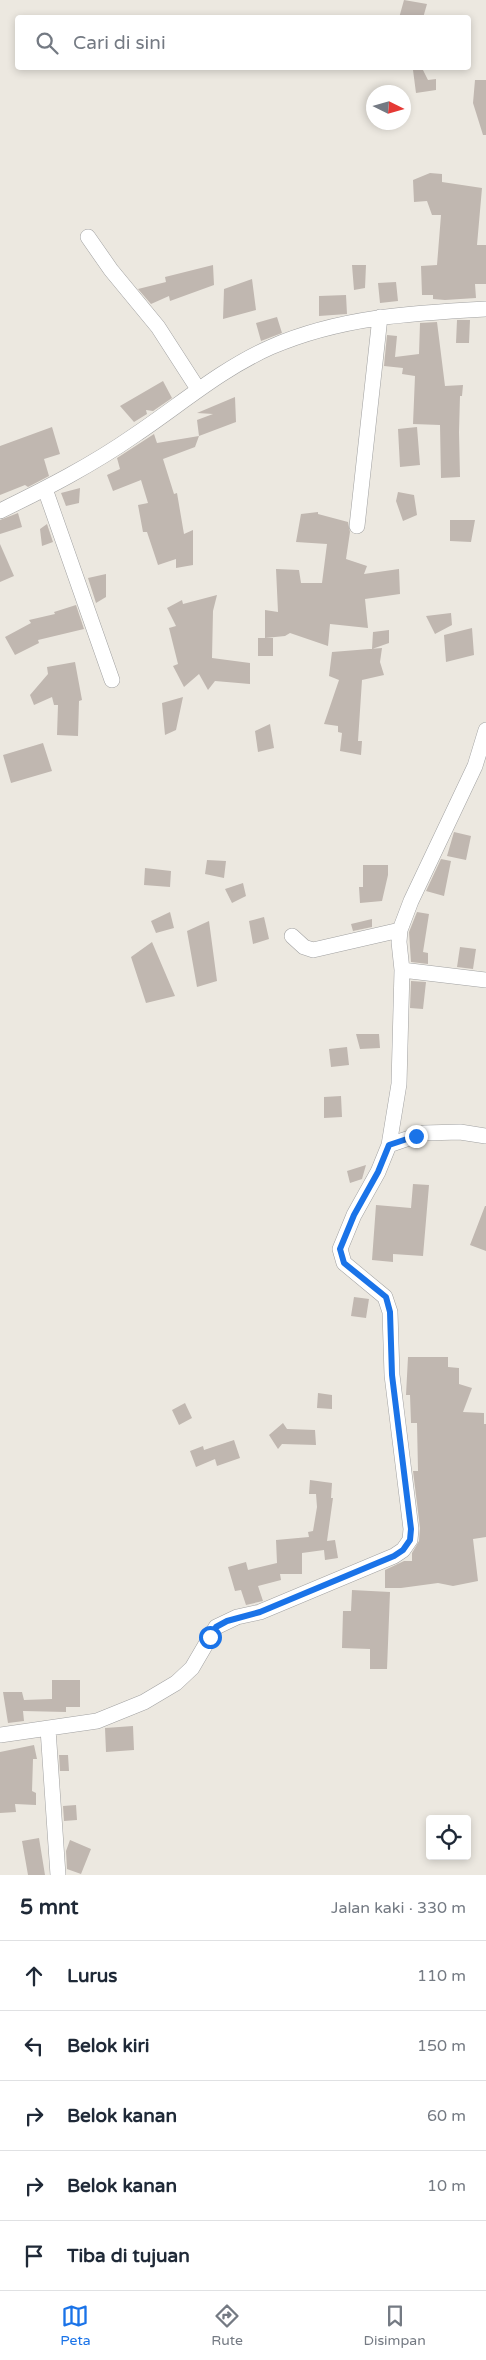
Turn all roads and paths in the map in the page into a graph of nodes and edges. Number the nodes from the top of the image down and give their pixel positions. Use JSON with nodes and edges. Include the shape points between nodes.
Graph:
{"nodes":[{"id":1,"x":88,"y":237,"type":"dead end"},
{"id":2,"x":486,"y":310,"type":"edge"},
{"id":3,"x":380,"y":317,"type":"junction"},
{"id":4,"x":198,"y":389,"type":"junction"},
{"id":5,"x":45,"y":489,"type":"junction"},
{"id":6,"x":0,"y":511,"type":"edge"},
{"id":7,"x":357,"y":526,"type":"dead end"},
{"id":8,"x":112,"y":680,"type":"dead end"},
{"id":9,"x":486,"y":730,"type":"edge"},
{"id":10,"x":400,"y":930,"type":"junction"},
{"id":11,"x":292,"y":936,"type":"dead end"},
{"id":12,"x":402,"y":970,"type":"junction"},
{"id":13,"x":486,"y":980,"type":"edge"},
{"id":14,"x":486,"y":1136,"type":"edge"},
{"id":15,"x":389,"y":1145,"type":"junction"},
{"id":16,"x":48,"y":1729,"type":"junction"},
{"id":17,"x":0,"y":1735,"type":"edge"},
{"id":18,"x":58,"y":1875,"type":"edge"}],
"edges":[{"from":1,"to":4,"type":"street","via":[[114,275],[158,327]]},
{"from":2,"to":3,"type":"street"},
{"from":3,"to":4,"type":"street","via":[[343,323],[271,347]]},
{"from":3,"to":7,"type":"street"},
{"from":4,"to":5,"type":"street","via":[[134,436]]},
{"from":5,"to":6,"type":"street"},
{"from":5,"to":8,"type":"street"},
{"from":9,"to":10,"type":"street","via":[[475,766]]},
{"from":10,"to":11,"type":"street","via":[[313,950],[304,948]]},
{"from":10,"to":12,"type":"street","via":[[398,942]]},
{"from":12,"to":13,"type":"street"},
{"from":12,"to":15,"type":"street","via":[[399,1084]]},
{"from":14,"to":15,"type":"street","via":[[460,1132],[424,1133]]},
{"from":15,"to":16,"type":"street","via":[[342,1239],[340,1252],[346,1265],[386,1297],[390,1312],[392,1375],[411,1515],[410,1540],[394,1556],[216,1627],[192,1668],[176,1683],[144,1702],[97,1721]]},
{"from":16,"to":17,"type":"street"},
{"from":16,"to":18,"type":"street"}]}
